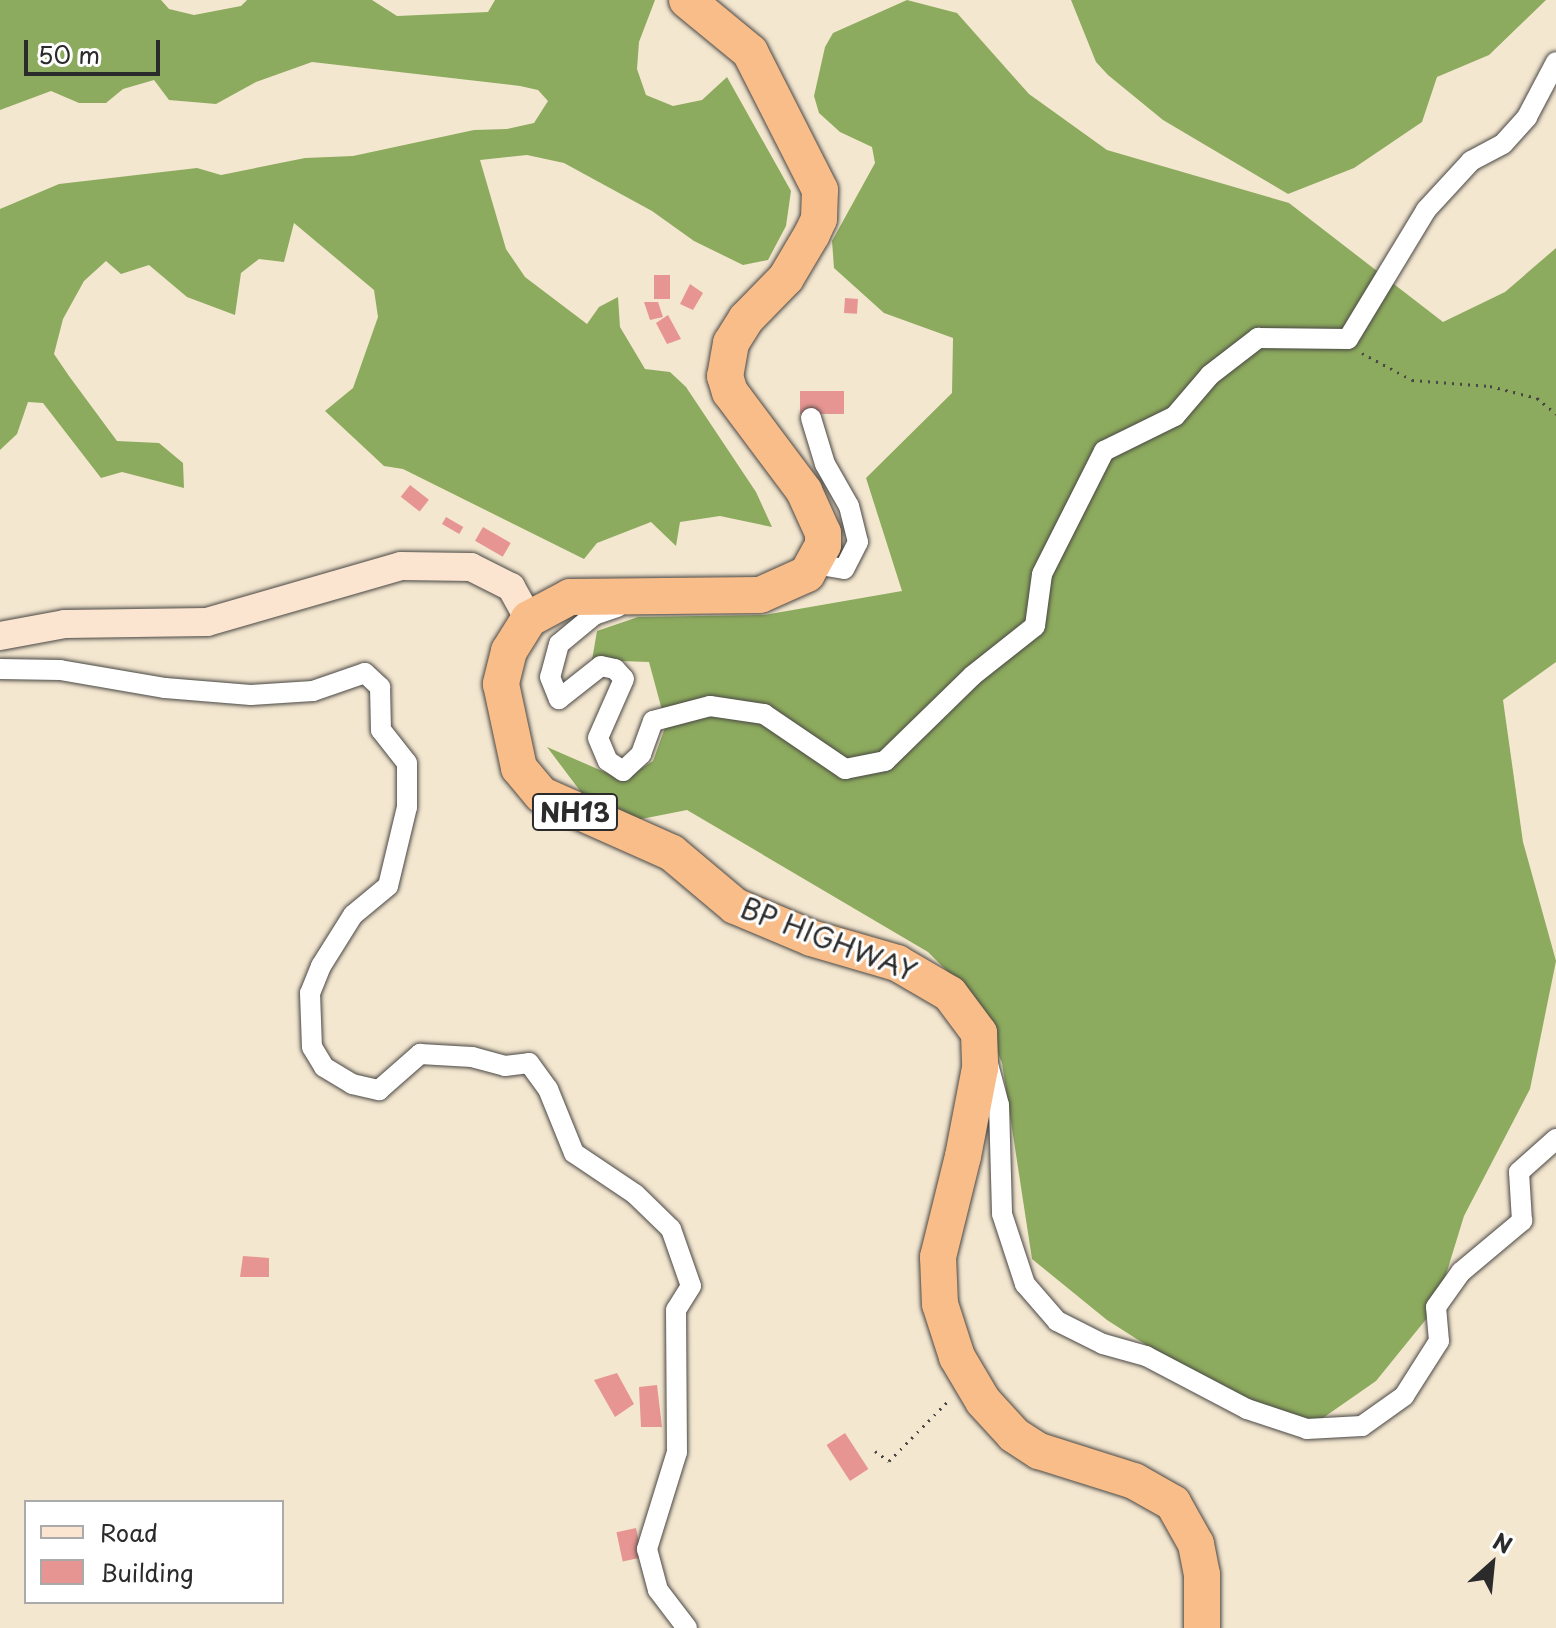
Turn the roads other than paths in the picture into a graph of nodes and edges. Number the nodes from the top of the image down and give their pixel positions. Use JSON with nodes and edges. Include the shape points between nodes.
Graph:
{"nodes":[{"id":1,"x":687,"y":0,"type":"edge"},
{"id":2,"x":1556,"y":62,"type":"edge"},
{"id":3,"x":811,"y":418,"type":"dead end"},
{"id":4,"x":817,"y":564,"type":"junction"},
{"id":5,"x":646,"y":597,"type":"junction"},
{"id":6,"x":529,"y":619,"type":"junction"},
{"id":7,"x":0,"y":636,"type":"edge"},
{"id":8,"x":0,"y":669,"type":"edge"},
{"id":9,"x":979,"y":1033,"type":"junction"},
{"id":10,"x":1556,"y":1139,"type":"edge"},
{"id":11,"x":687,"y":1628,"type":"edge"},
{"id":12,"x":1202,"y":1628,"type":"edge"}],
"edges":[{"from":1,"to":4,"type":"highway","via":[[750,52],[820,190],[819,219],[812,234],[786,278],[746,319],[731,343],[725,376],[730,392],[815,509],[823,533]]},
{"from":2,"to":5,"type":"street","via":[[1527,117],[1503,144],[1471,161],[1426,210],[1348,339],[1258,338],[1210,375],[1175,416],[1104,451],[1042,574],[1035,626],[972,676],[885,761],[845,769],[764,714],[710,706],[653,721],[641,754],[623,771],[608,761],[598,738],[624,679],[615,669],[601,666],[559,699],[550,677],[559,644],[594,615]]},
{"from":3,"to":4,"type":"street","via":[[825,464],[849,506],[858,542],[844,569]]},
{"from":4,"to":5,"type":"highway","via":[[794,583],[760,595]]},
{"from":5,"to":6,"type":"highway","via":[[570,597]]},
{"from":6,"to":7,"type":"street","via":[[511,587],[471,567],[401,566],[207,622],[65,624]]},
{"from":6,"to":9,"type":"highway","name":"BP HIGHWAY","number":"NH13","via":[[509,651],[501,684],[519,768],[542,795],[651,840],[735,906],[765,921],[931,979],[950,994]]},
{"from":8,"to":11,"type":"street","via":[[60,670],[165,688],[251,695],[313,691],[365,673],[380,687],[381,730],[407,763],[407,807],[388,886],[353,915],[330,945],[315,979],[307,1023],[312,1047],[324,1067],[352,1084],[379,1090],[420,1054],[472,1057],[505,1066],[529,1063],[548,1089],[574,1153],[635,1194],[671,1229],[691,1286],[676,1310],[677,1452],[647,1549],[658,1590]]},
{"from":9,"to":10,"type":"street","via":[[999,1105],[1002,1214],[1025,1284],[1057,1321],[1103,1344],[1146,1356],[1247,1409],[1307,1429],[1362,1426],[1404,1396],[1439,1341],[1436,1307],[1461,1272],[1522,1221],[1519,1172]]},
{"from":9,"to":12,"type":"highway","via":[[972,1112],[938,1257],[940,1304],[957,1357],[1014,1435],[1039,1451],[1134,1481],[1173,1503],[1196,1544]]}]}
